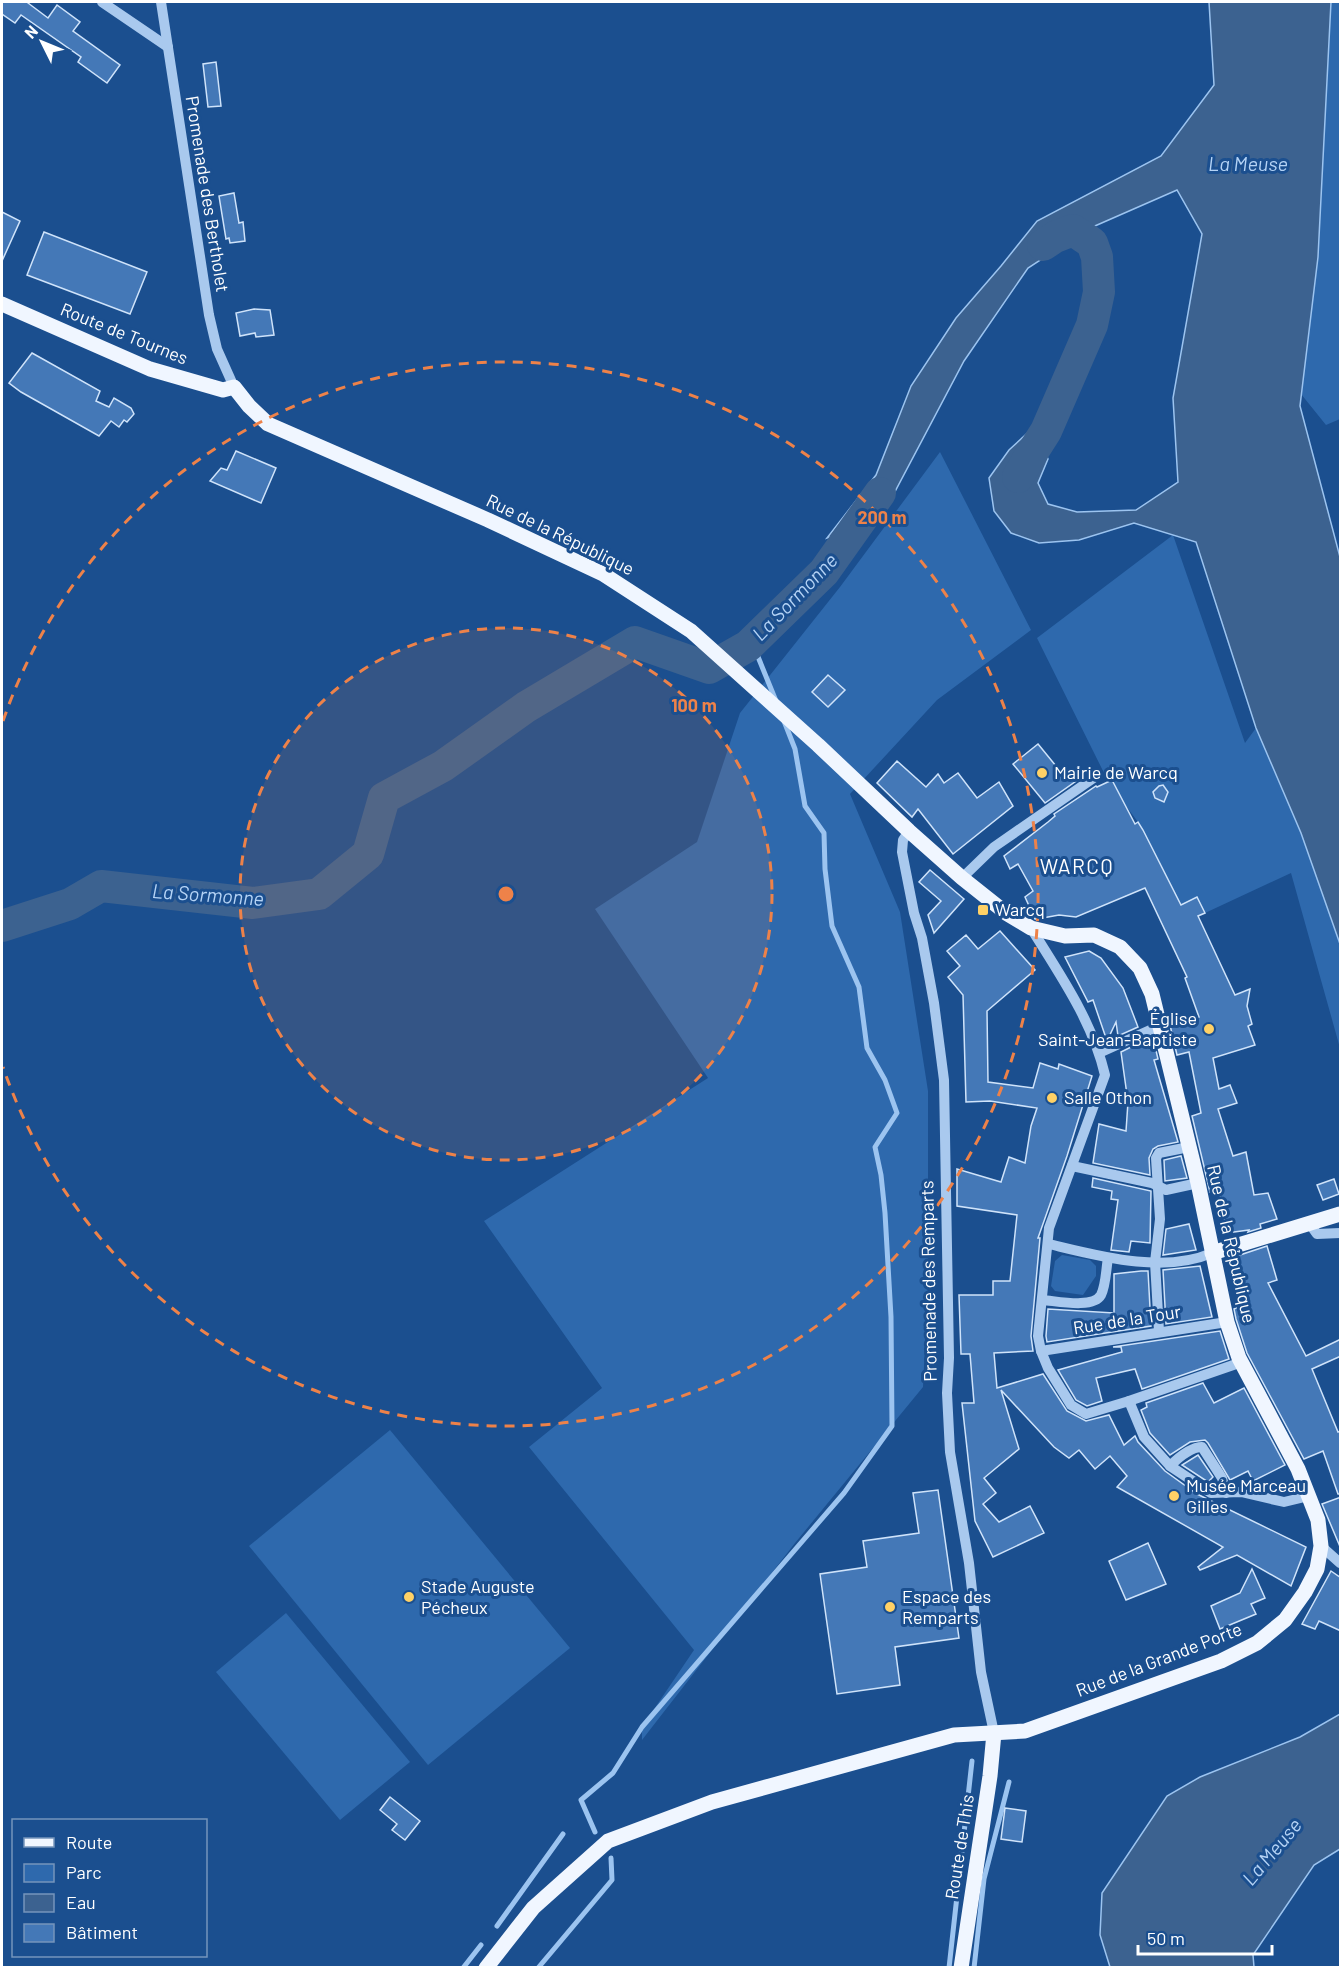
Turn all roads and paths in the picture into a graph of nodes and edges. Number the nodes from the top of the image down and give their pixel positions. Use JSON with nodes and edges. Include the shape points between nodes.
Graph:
{"nodes":[{"id":1,"x":102,"y":2,"type":"edge"},
{"id":2,"x":161,"y":2,"type":"edge"},
{"id":3,"x":168,"y":47,"type":"junction"},
{"id":4,"x":2,"y":304,"type":"edge"},
{"id":5,"x":234,"y":387,"type":"junction"},
{"id":6,"x":1098,"y":775,"type":"dead end"},
{"id":7,"x":909,"y":831,"type":"junction"},
{"id":8,"x":962,"y":878,"type":"junction"},
{"id":9,"x":1031,"y":928,"type":"junction"},
{"id":10,"x":1159,"y":1026,"type":"junction"},
{"id":11,"x":1099,"y":1053,"type":"junction"},
{"id":12,"x":1189,"y":1147,"type":"junction"},
{"id":13,"x":1072,"y":1166,"type":"junction"},
{"id":14,"x":1198,"y":1183,"type":"junction"},
{"id":15,"x":1159,"y":1186,"type":"junction"},
{"id":16,"x":1341,"y":1214,"type":"edge"},
{"id":17,"x":1309,"y":1223,"type":"junction"},
{"id":18,"x":1341,"y":1233,"type":"edge"},
{"id":19,"x":1049,"y":1244,"type":"junction"},
{"id":20,"x":1212,"y":1252,"type":"junction"},
{"id":21,"x":1108,"y":1258,"type":"junction"},
{"id":22,"x":1155,"y":1262,"type":"junction"},
{"id":23,"x":1042,"y":1300,"type":"junction"},
{"id":24,"x":1227,"y":1322,"type":"junction"},
{"id":25,"x":1159,"y":1331,"type":"junction"},
{"id":26,"x":1040,"y":1346,"type":"junction"},
{"id":27,"x":1242,"y":1362,"type":"junction"},
{"id":28,"x":1129,"y":1401,"type":"junction"},
{"id":29,"x":1170,"y":1466,"type":"junction"},
{"id":30,"x":1226,"y":1493,"type":"junction"},
{"id":31,"x":1309,"y":1496,"type":"junction"},
{"id":32,"x":1321,"y":1546,"type":"junction"},
{"id":33,"x":1341,"y":1563,"type":"edge"},
{"id":34,"x":994,"y":1733,"type":"junction"},
{"id":35,"x":486,"y":1968,"type":"edge"},
{"id":36,"x":961,"y":1968,"type":"edge"}],
"edges":[{"from":1,"to":3,"type":"street"},
{"from":2,"to":3,"type":"street","name":"Promenade des Bertholet"},
{"from":3,"to":5,"type":"street","name":"Promenade des Bertholet","via":[[209,315],[217,349]]},
{"from":4,"to":5,"type":"main road","name":"Route de Tournes","via":[[150,369],[222,390]]},
{"from":5,"to":7,"type":"main road","name":"Rue de la République","via":[[268,424],[603,574],[691,632]]},
{"from":6,"to":8,"type":"street","via":[[993,847]]},
{"from":7,"to":8,"type":"main road","name":"Rue de la République"},
{"from":7,"to":34,"type":"street","name":"Promenade des Remparts","via":[[902,852],[934,1003],[944,1080],[950,1452],[969,1563],[981,1672]]},
{"from":8,"to":9,"type":"main road","name":"Rue de la République"},
{"from":9,"to":10,"type":"main road","name":"Rue de la République","via":[[1065,936],[1094,935],[1120,947],[1140,968],[1152,994]]},
{"from":9,"to":11,"type":"street","via":[[1084,1014]]},
{"from":10,"to":11,"type":"street"},
{"from":10,"to":12,"type":"main road","name":"Rue de la République"},
{"from":11,"to":13,"type":"street","via":[[1104,1075]]},
{"from":12,"to":14,"type":"main road","name":"Rue de la République"},
{"from":12,"to":15,"type":"street","via":[[1159,1153]]},
{"from":13,"to":15,"type":"street"},
{"from":13,"to":19,"type":"street","via":[[1050,1228]]},
{"from":14,"to":15,"type":"street","via":[[1166,1190]]},
{"from":14,"to":20,"type":"main road","name":"Rue de la République"},
{"from":15,"to":22,"type":"street"},
{"from":16,"to":17,"type":"main road"},
{"from":17,"to":18,"type":"street","via":[[1317,1234]]},
{"from":17,"to":20,"type":"main road"},
{"from":19,"to":21,"type":"street"},
{"from":19,"to":23,"type":"street"},
{"from":20,"to":22,"type":"street","via":[[1197,1259]]},
{"from":20,"to":24,"type":"main road","name":"Rue de la République"},
{"from":21,"to":22,"type":"street"},
{"from":21,"to":23,"type":"street","via":[[1102,1293],[1097,1300]]},
{"from":22,"to":25,"type":"street"},
{"from":23,"to":26,"type":"street"},
{"from":24,"to":25,"type":"street","name":"Rue de la Tour"},
{"from":24,"to":27,"type":"main road","name":"Rue de la République"},
{"from":25,"to":26,"type":"street","name":"Rue de la Tour"},
{"from":26,"to":28,"type":"street","via":[[1048,1368],[1071,1405],[1086,1414]]},
{"from":27,"to":28,"type":"street"},
{"from":27,"to":31,"type":"main road","name":"Rue de la République"},
{"from":28,"to":29,"type":"street","via":[[1144,1437]]},
{"from":29,"to":30,"type":"street","via":[[1211,1493]]},
{"from":29,"to":30,"type":"street","via":[[1202,1447],[1222,1478]]},
{"from":30,"to":31,"type":"street","via":[[1241,1492],[1284,1502]]},
{"from":31,"to":32,"type":"main road","name":"Rue de la République","via":[[1322,1535]]},
{"from":32,"to":33,"type":"street"},
{"from":32,"to":34,"type":"main road","name":"Rue de la Grande Porte","via":[[1317,1569],[1305,1592],[1285,1620],[1257,1643],[1221,1661],[1025,1731]]},
{"from":34,"to":35,"type":"main road","name":"Rue de la Grande Porte","via":[[954,1735],[712,1802],[608,1841],[533,1908]]},
{"from":34,"to":36,"type":"main road","name":"Route de This"}]}
